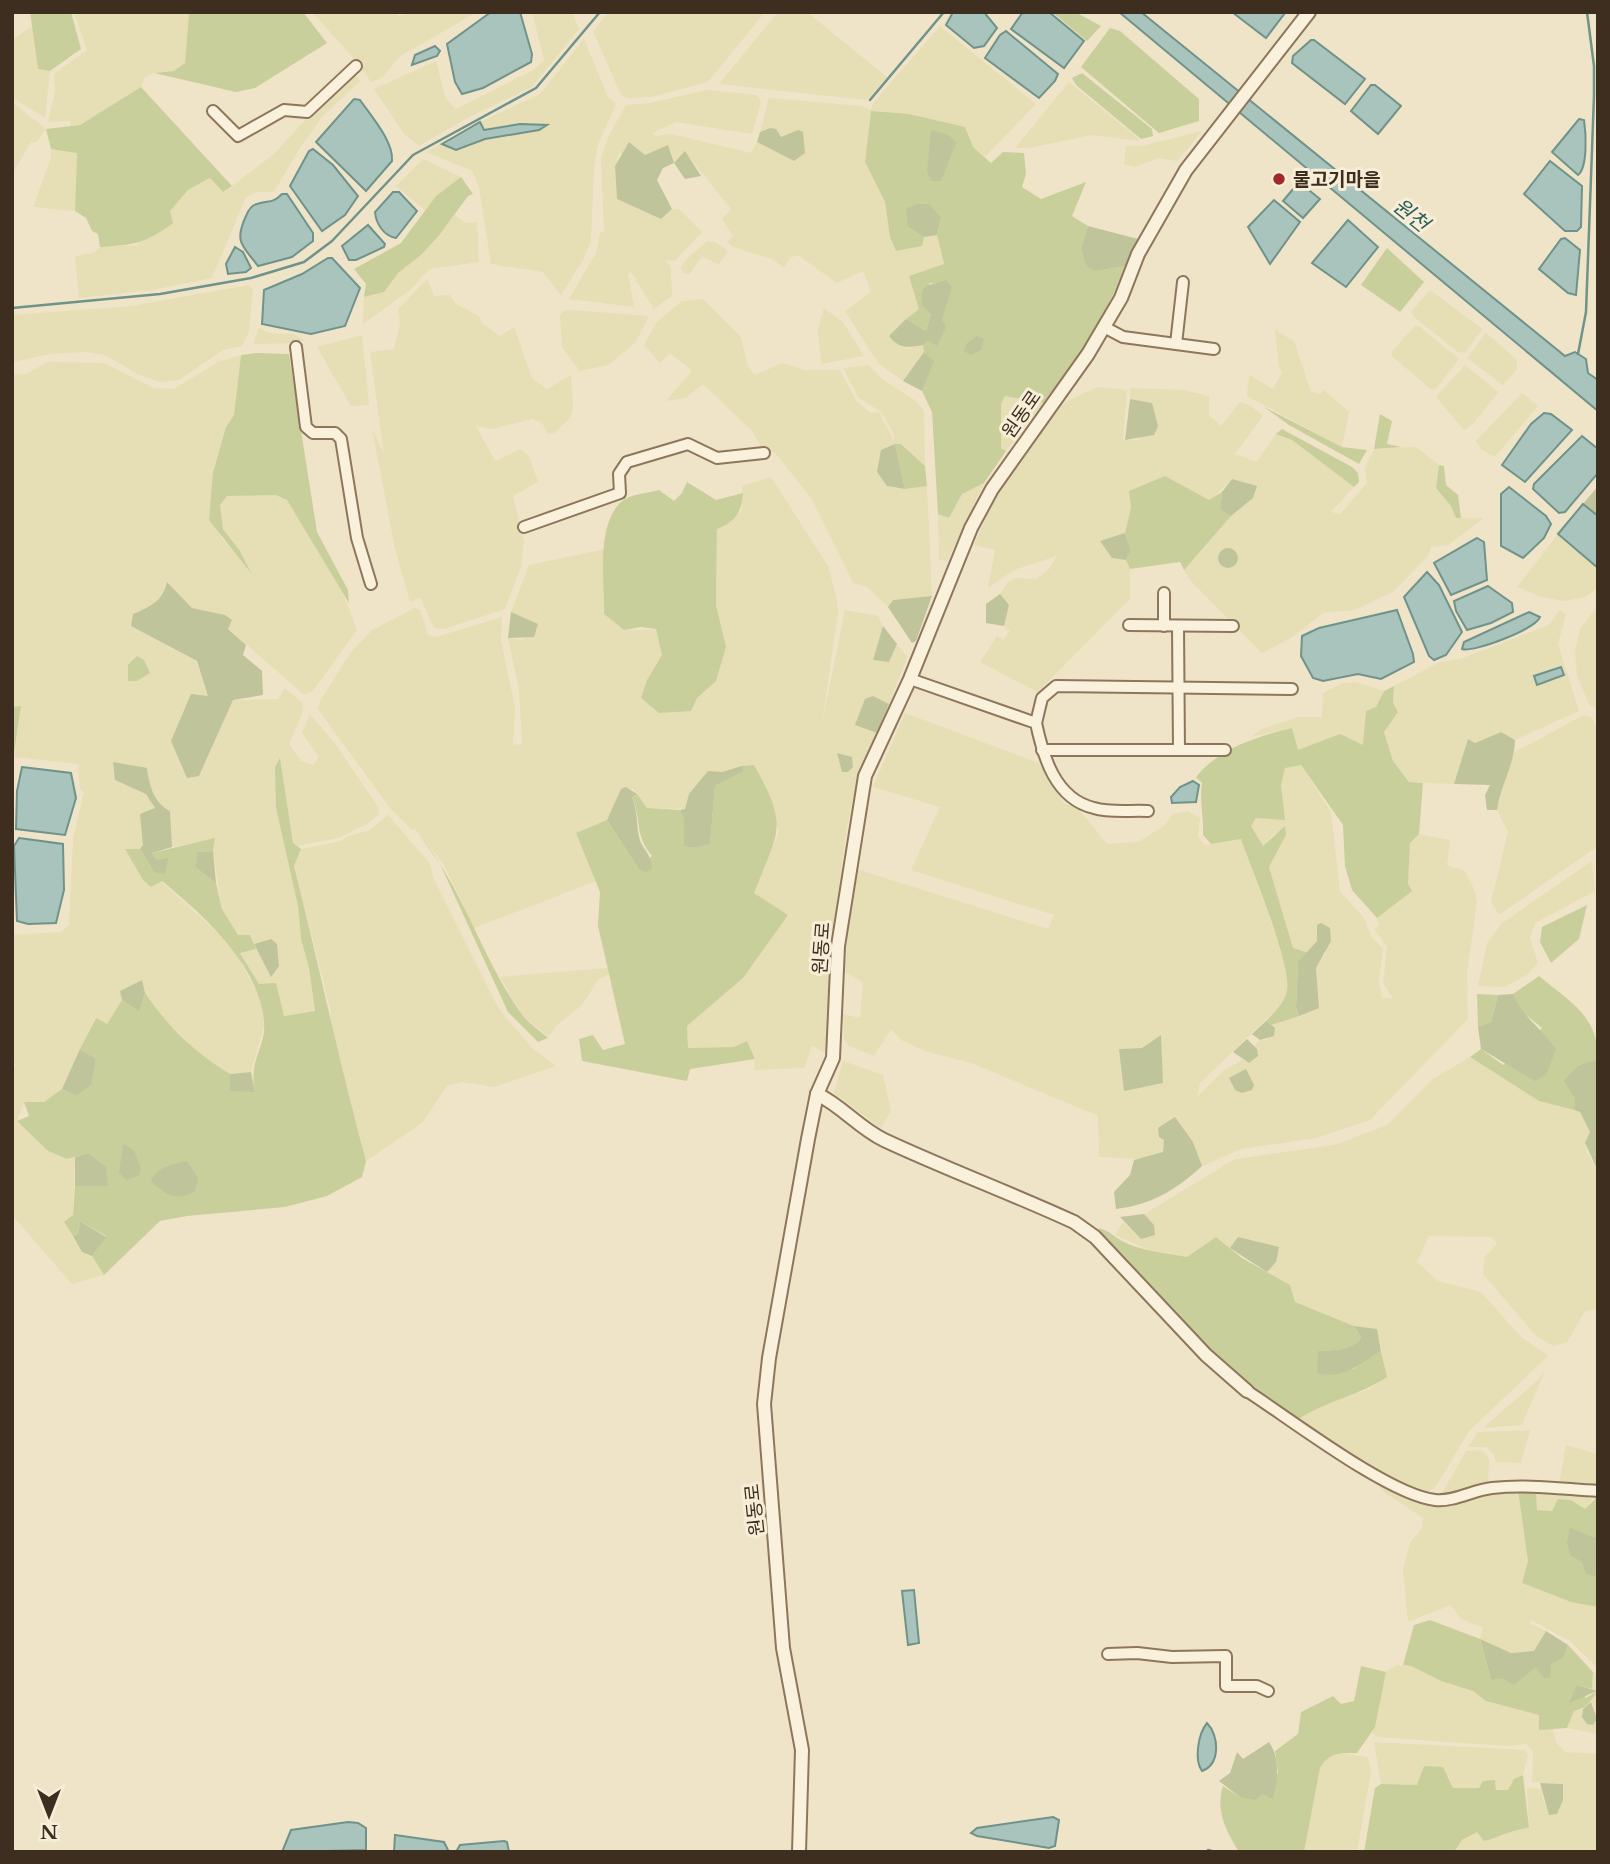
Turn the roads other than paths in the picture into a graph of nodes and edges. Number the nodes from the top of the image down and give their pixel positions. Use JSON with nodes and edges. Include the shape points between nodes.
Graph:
{"nodes":[{"id":1,"x":1309,"y":12,"type":"edge"},
{"id":2,"x":356,"y":66,"type":"dead end"},
{"id":3,"x":213,"y":111,"type":"dead end"},
{"id":4,"x":1183,"y":282,"type":"dead end"},
{"id":5,"x":1104,"y":327,"type":"junction"},
{"id":6,"x":1176,"y":344,"type":"junction"},
{"id":7,"x":296,"y":347,"type":"dead end"},
{"id":8,"x":1214,"y":349,"type":"dead end"},
{"id":9,"x":764,"y":453,"type":"dead end"},
{"id":10,"x":524,"y":527,"type":"dead end"},
{"id":11,"x":370,"y":584,"type":"dead end"},
{"id":12,"x":1164,"y":593,"type":"dead end"},
{"id":13,"x":1129,"y":625,"type":"dead end"},
{"id":14,"x":1164,"y":625,"type":"junction"},
{"id":15,"x":1178,"y":626,"type":"junction"},
{"id":16,"x":1233,"y":626,"type":"dead end"},
{"id":17,"x":910,"y":679,"type":"junction"},
{"id":18,"x":1180,"y":688,"type":"junction"},
{"id":19,"x":1292,"y":689,"type":"dead end"},
{"id":20,"x":1036,"y":723,"type":"junction"},
{"id":21,"x":1042,"y":750,"type":"junction"},
{"id":22,"x":1180,"y":750,"type":"junction"},
{"id":23,"x":1225,"y":750,"type":"dead end"},
{"id":24,"x":1148,"y":811,"type":"dead end"},
{"id":25,"x":817,"y":1094,"type":"junction"},
{"id":26,"x":1247,"y":1391,"type":"joint"},
{"id":27,"x":1598,"y":1492,"type":"edge"},
{"id":28,"x":1108,"y":1654,"type":"dead end"},
{"id":29,"x":1268,"y":1691,"type":"dead end"},
{"id":30,"x":799,"y":1852,"type":"edge"}],
"edges":[{"from":1,"to":5,"type":"street","name":"원동로","via":[[1226,116],[1166,202]]},
{"from":2,"to":3,"type":"street","via":[[307,112],[284,110],[238,136]]},
{"from":4,"to":6,"type":"street"},
{"from":5,"to":6,"type":"street","via":[[1123,337]]},
{"from":5,"to":17,"type":"street","name":"원동로","via":[[992,489],[971,528]]},
{"from":6,"to":8,"type":"street"},
{"from":7,"to":11,"type":"street","via":[[306,427],[313,433],[335,433],[341,439],[357,538]]},
{"from":9,"to":10,"type":"street","via":[[717,458],[688,444],[627,462],[619,474],[621,493]]},
{"from":12,"to":14,"type":"street"},
{"from":13,"to":14,"type":"street"},
{"from":14,"to":15,"type":"street"},
{"from":15,"to":16,"type":"street"},
{"from":15,"to":18,"type":"street"},
{"from":17,"to":20,"type":"street"},
{"from":17,"to":25,"type":"street","name":"원동로","via":[[865,776],[838,946],[833,1058]]},
{"from":18,"to":19,"type":"street"},
{"from":18,"to":20,"type":"street","via":[[1056,686],[1042,698]]},
{"from":18,"to":22,"type":"street"},
{"from":20,"to":21,"type":"street"},
{"from":21,"to":22,"type":"street"},
{"from":21,"to":24,"type":"street","via":[[1054,779],[1079,801],[1094,808]]},
{"from":22,"to":23,"type":"street"},
{"from":25,"to":26,"type":"street","via":[[882,1139],[1074,1222],[1095,1237],[1206,1355]]},
{"from":25,"to":30,"type":"street","name":"원동로","via":[[764,1404],[783,1648],[802,1750]]},
{"from":26,"to":27,"type":"street","via":[[1383,1479],[1422,1498],[1438,1501],[1510,1487]]},
{"from":28,"to":29,"type":"street","via":[[1226,1656],[1226,1686],[1257,1686]]}]}
